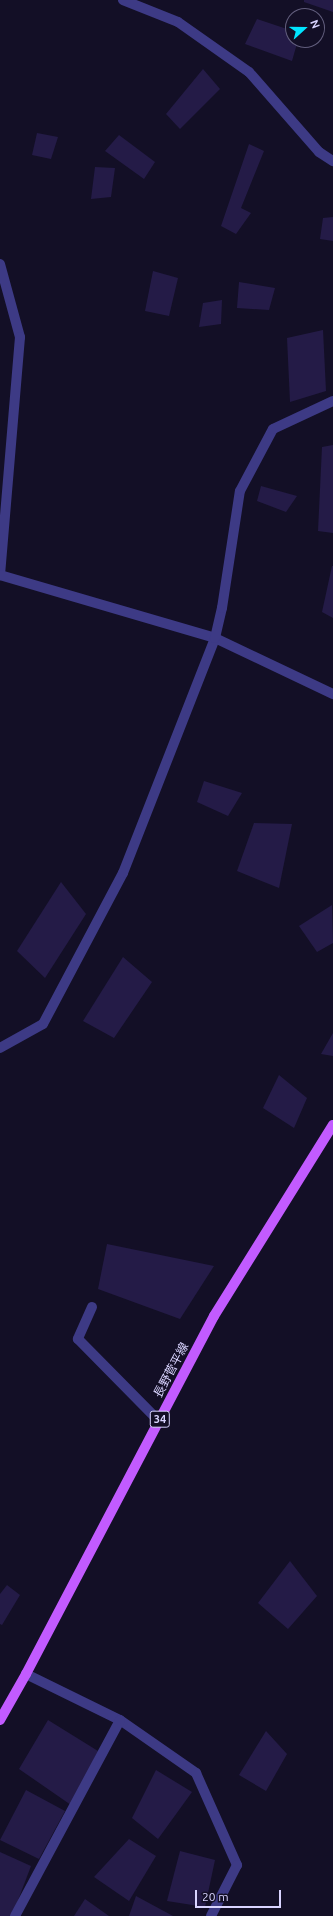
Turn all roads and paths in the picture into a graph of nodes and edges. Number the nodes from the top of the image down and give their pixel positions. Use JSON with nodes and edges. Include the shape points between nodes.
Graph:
{"nodes":[{"id":1,"x":123,"y":0,"type":"edge"},
{"id":2,"x":333,"y":161,"type":"edge"},
{"id":3,"x":0,"y":264,"type":"edge"},
{"id":4,"x":333,"y":401,"type":"edge"},
{"id":5,"x":0,"y":575,"type":"edge"},
{"id":6,"x":216,"y":638,"type":"junction"},
{"id":7,"x":333,"y":694,"type":"edge"},
{"id":8,"x":0,"y":1048,"type":"edge"},
{"id":9,"x":333,"y":1125,"type":"edge"},
{"id":10,"x":92,"y":1307,"type":"dead end"},
{"id":11,"x":159,"y":1421,"type":"junction"},
{"id":12,"x":26,"y":1674,"type":"junction"},
{"id":13,"x":0,"y":1720,"type":"edge"},
{"id":14,"x":120,"y":1720,"type":"junction"},
{"id":15,"x":15,"y":1916,"type":"edge"},
{"id":16,"x":211,"y":1916,"type":"edge"}],
"edges":[{"from":1,"to":2,"type":"street","via":[[178,22],[249,72],[319,152]]},
{"from":3,"to":5,"type":"street","via":[[20,337]]},
{"from":4,"to":6,"type":"street","via":[[273,429],[240,491]]},
{"from":5,"to":6,"type":"street"},
{"from":6,"to":7,"type":"street"},
{"from":6,"to":8,"type":"street","via":[[123,873],[112,894],[43,1024]]},
{"from":9,"to":11,"type":"main road","name":"長野菅平線","number":"34","via":[[214,1316]]},
{"from":10,"to":11,"type":"street","via":[[78,1339]]},
{"from":11,"to":12,"type":"main road","name":"長野菅平線","number":"34"},
{"from":12,"to":13,"type":"main road","name":"長野菅平線","number":"34"},
{"from":12,"to":14,"type":"street"},
{"from":14,"to":15,"type":"street"},
{"from":14,"to":16,"type":"street","via":[[196,1773],[237,1865]]}]}
